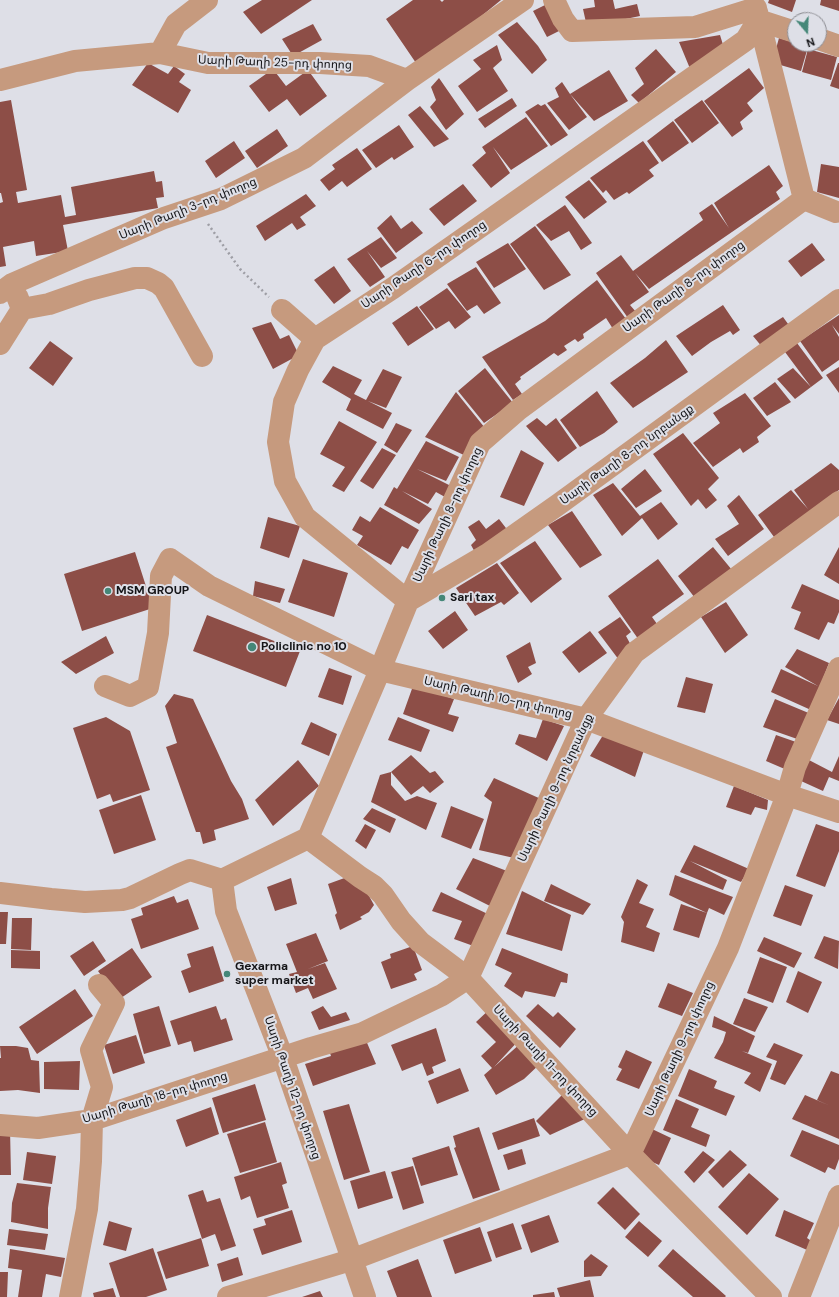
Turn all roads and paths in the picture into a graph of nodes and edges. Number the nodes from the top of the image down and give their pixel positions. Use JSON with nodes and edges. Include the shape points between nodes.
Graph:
{"nodes":[{"id":1,"x":207,"y":0,"type":"edge"},
{"id":2,"x":523,"y":0,"type":"edge"},
{"id":3,"x":554,"y":0,"type":"edge"},
{"id":4,"x":756,"y":10,"type":"edge"},
{"id":5,"x":787,"y":27,"type":"edge"},
{"id":6,"x":827,"y":42,"type":"edge"},
{"id":7,"x":839,"y":46,"type":"edge"},
{"id":8,"x":160,"y":53,"type":"junction"},
{"id":9,"x":0,"y":80,"type":"edge"},
{"id":10,"x":407,"y":80,"type":"junction"},
{"id":11,"x":221,"y":198,"type":"junction"},
{"id":12,"x":804,"y":199,"type":"junction"},
{"id":13,"x":836,"y":212,"type":"dead end"},
{"id":14,"x":6,"y":288,"type":"edge"},
{"id":15,"x":839,"y":300,"type":"edge"},
{"id":16,"x":22,"y":309,"type":"junction"},
{"id":17,"x":282,"y":310,"type":"joint"},
{"id":18,"x":315,"y":339,"type":"junction"},
{"id":19,"x":0,"y":344,"type":"edge"},
{"id":20,"x":202,"y":356,"type":"dead end"},
{"id":21,"x":839,"y":502,"type":"edge"},
{"id":22,"x":408,"y":601,"type":"junction"},
{"id":23,"x":839,"y":668,"type":"edge"},
{"id":24,"x":380,"y":670,"type":"junction"},
{"id":25,"x":105,"y":686,"type":"dead end"},
{"id":26,"x":586,"y":718,"type":"junction"},
{"id":27,"x":787,"y":796,"type":"junction"},
{"id":28,"x":839,"y":812,"type":"edge"},
{"id":29,"x":308,"y":838,"type":"junction"},
{"id":30,"x":222,"y":880,"type":"junction"},
{"id":31,"x":0,"y":893,"type":"edge"},
{"id":32,"x":468,"y":978,"type":"junction"},
{"id":33,"x":99,"y":985,"type":"dead end"},
{"id":34,"x":283,"y":1058,"type":"junction"},
{"id":35,"x":92,"y":1120,"type":"junction"},
{"id":36,"x":0,"y":1125,"type":"edge"},
{"id":37,"x":630,"y":1154,"type":"junction"},
{"id":38,"x":839,"y":1196,"type":"edge"},
{"id":39,"x":351,"y":1260,"type":"junction"},
{"id":40,"x":70,"y":1297,"type":"edge"},
{"id":41,"x":228,"y":1297,"type":"edge"},
{"id":42,"x":364,"y":1297,"type":"edge"},
{"id":43,"x":770,"y":1297,"type":"edge"},
{"id":44,"x":799,"y":1297,"type":"edge"}],
"edges":[{"from":1,"to":8,"type":"street","via":[[176,24]]},
{"from":2,"to":10,"type":"street","name":"Սարի Թաղի 3-րդ փողոց"},
{"from":3,"to":4,"type":"street","via":[[572,31],[695,27]]},
{"from":4,"to":5,"type":"street"},
{"from":4,"to":12,"type":"street"},
{"from":4,"to":18,"type":"street","name":"Սարի Թաղի 6-րդ փողոց","via":[[746,40],[393,288]]},
{"from":6,"to":7,"type":"street"},
{"from":8,"to":9,"type":"street","name":"Սարի Թաղի 25-րդ փողոց","via":[[75,61]]},
{"from":8,"to":10,"type":"street","name":"Սարի Թաղի 25-րդ փողոց","via":[[208,63],[320,63],[369,66]]},
{"from":10,"to":11,"type":"street","name":"Սարի Թաղի 3-րդ փողոց","via":[[304,158]]},
{"from":11,"to":14,"type":"street","name":"Սարի Թաղի 3-րդ փողոց","via":[[164,218]]},
{"from":11,"to":17,"type":"path","via":[[206,221],[240,269]]},
{"from":12,"to":13,"type":"street"},
{"from":12,"to":22,"type":"street","name":"Սարի Թաղի 8-րդ փողոց","via":[[518,410],[480,444]]},
{"from":14,"to":16,"type":"street"},
{"from":15,"to":22,"type":"street","name":"Սարի Թաղի 8-րդ նրբանցք","via":[[488,554]]},
{"from":16,"to":19,"type":"street"},
{"from":16,"to":20,"type":"street","via":[[49,304],[135,278],[147,278],[164,288]]},
{"from":17,"to":18,"type":"street"},
{"from":18,"to":22,"type":"street","name":"Սարի Թաղի 6-րդ փողոց","via":[[284,402],[278,442],[285,481],[305,517]]},
{"from":21,"to":26,"type":"street","name":"Սարի Թաղի 9-րդ նրբանցք","via":[[634,653]]},
{"from":22,"to":24,"type":"street","name":"Սարի Թաղի 8-րդ փողոց"},
{"from":23,"to":27,"type":"street","name":"Սարի Թաղի 9-րդ փողոց","via":[[795,767]]},
{"from":24,"to":25,"type":"street","name":"Սարի Թաղի 10-րդ փողոց","via":[[209,586],[170,558],[161,576],[158,633],[148,687],[130,696]]},
{"from":24,"to":26,"type":"street","name":"Սարի Թաղի 10-րդ փողոց"},
{"from":24,"to":29,"type":"street","name":"Սարի Թաղի 8-րդ փողոց"},
{"from":26,"to":27,"type":"street","name":"Սարի Թաղի 10-րդ փողոց"},
{"from":26,"to":32,"type":"street","name":"Սարի Թաղի 9-րդ նրբանցք"},
{"from":27,"to":28,"type":"street","name":"Սարի Թաղի 10-րդ փողոց"},
{"from":27,"to":37,"type":"street","name":"Սարի Թաղի 9-րդ փողոց","via":[[728,948]]},
{"from":29,"to":30,"type":"street"},
{"from":29,"to":32,"type":"street","name":"Սարի Թաղի 11-րդ փողոց","via":[[374,886],[420,942]]},
{"from":30,"to":31,"type":"street","via":[[190,870],[130,898],[85,902]]},
{"from":30,"to":34,"type":"street","name":"Սարի Թաղի 12-րդ փողոց","via":[[226,911]]},
{"from":32,"to":34,"type":"street","via":[[442,995],[363,1033]]},
{"from":32,"to":37,"type":"street","name":"Սարի Թաղի 11-րդ փողոց"},
{"from":33,"to":35,"type":"street","via":[[114,1003],[91,1050],[102,1087]]},
{"from":34,"to":35,"type":"street","name":"Սարի Թաղի 18-րդ փողոց"},
{"from":34,"to":39,"type":"street","name":"Սարի Թաղի 12-րդ փողոց"},
{"from":35,"to":36,"type":"street","name":"Սարի Թաղի 18-րդ փողոց","via":[[38,1128]]},
{"from":35,"to":40,"type":"street","via":[[87,1210]]},
{"from":37,"to":39,"type":"street"},
{"from":37,"to":43,"type":"street","name":"Սարի Թաղի 11-րդ փողոց"},
{"from":38,"to":44,"type":"street"},
{"from":39,"to":41,"type":"street"},
{"from":39,"to":42,"type":"street","name":"Սարի Թաղի 12-րդ փողոց"}]}
